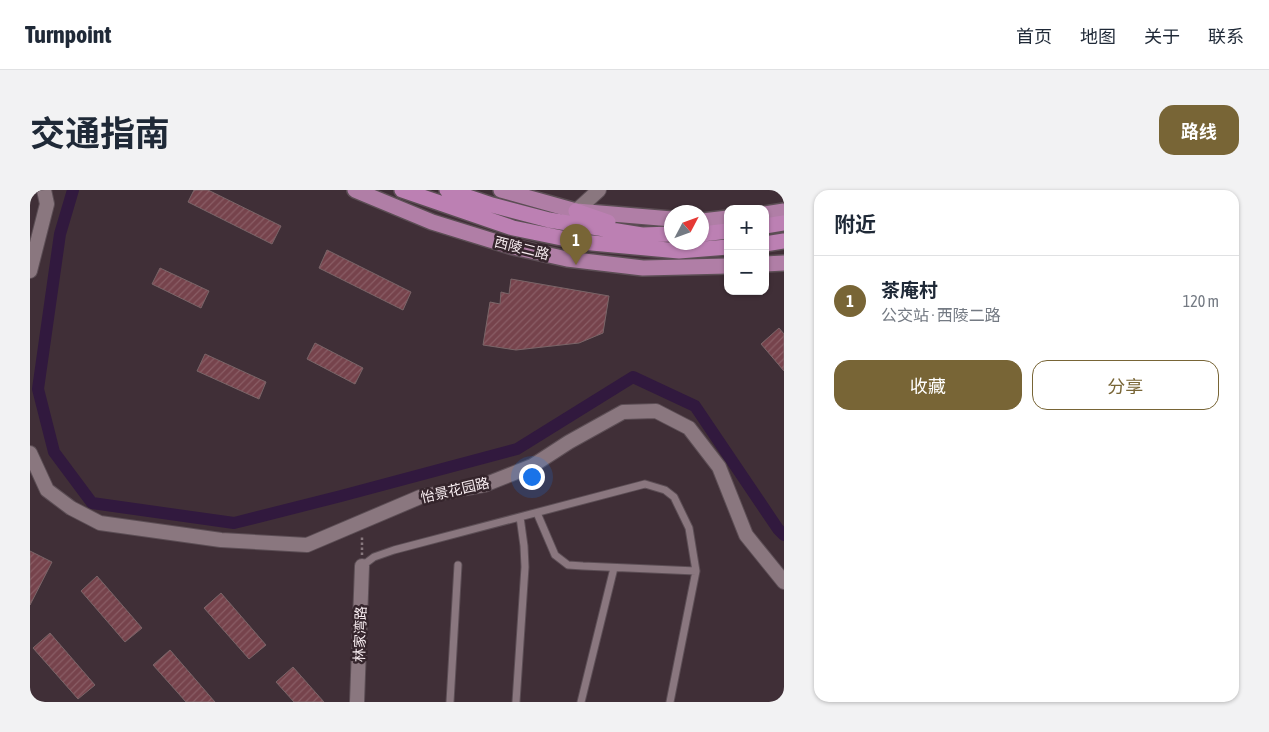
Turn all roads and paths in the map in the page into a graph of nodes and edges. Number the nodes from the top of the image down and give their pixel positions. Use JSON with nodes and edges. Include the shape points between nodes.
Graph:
{"nodes":[{"id":1,"x":44,"y":190,"type":"edge"},
{"id":2,"x":356,"y":190,"type":"edge"},
{"id":3,"x":402,"y":190,"type":"edge"},
{"id":4,"x":447,"y":190,"type":"edge"},
{"id":5,"x":500,"y":190,"type":"edge"},
{"id":6,"x":598,"y":190,"type":"edge"},
{"id":7,"x":576,"y":211,"type":"junction"},
{"id":8,"x":784,"y":211,"type":"edge"},
{"id":9,"x":769,"y":213,"type":"edge"},
{"id":10,"x":664,"y":218,"type":"edge"},
{"id":11,"x":724,"y":218,"type":"edge"},
{"id":12,"x":709,"y":220,"type":"edge"},
{"id":13,"x":784,"y":223,"type":"edge"},
{"id":14,"x":769,"y":225,"type":"edge"},
{"id":15,"x":724,"y":231,"type":"edge"},
{"id":16,"x":709,"y":233,"type":"edge"},
{"id":17,"x":642,"y":234,"type":"junction"},
{"id":18,"x":664,"y":234,"type":"edge"},
{"id":19,"x":784,"y":241,"type":"edge"},
{"id":20,"x":769,"y":243,"type":"edge"},
{"id":21,"x":724,"y":247,"type":"edge"},
{"id":22,"x":784,"y":263,"type":"edge"},
{"id":23,"x":769,"y":264,"type":"edge"},
{"id":24,"x":724,"y":266,"type":"edge"},
{"id":25,"x":30,"y":271,"type":"edge"},
{"id":26,"x":30,"y":453,"type":"edge"},
{"id":27,"x":537,"y":513,"type":"junction"},
{"id":28,"x":520,"y":517,"type":"junction"},
{"id":29,"x":363,"y":521,"type":"junction"},
{"id":30,"x":458,"y":565,"type":"dead end"},
{"id":31,"x":362,"y":566,"type":"junction"},
{"id":32,"x":614,"y":568,"type":"junction"},
{"id":33,"x":696,"y":571,"type":"junction"},
{"id":34,"x":784,"y":582,"type":"edge"},
{"id":35,"x":357,"y":702,"type":"edge"},
{"id":36,"x":450,"y":702,"type":"edge"},
{"id":37,"x":516,"y":702,"type":"edge"},
{"id":38,"x":581,"y":702,"type":"edge"},
{"id":39,"x":670,"y":702,"type":"edge"}],
"edges":[{"from":1,"to":25,"type":"street","via":[[47,204]]},
{"from":2,"to":24,"type":"main road","name":"西陵二路","via":[[432,222],[513,247],[567,259],[643,268]]},
{"from":3,"to":21,"type":"highway","via":[[513,228],[581,242],[679,251]]},
{"from":4,"to":17,"type":"highway","via":[[549,220]]},
{"from":5,"to":7,"type":"main road"},
{"from":6,"to":7,"type":"street"},
{"from":7,"to":10,"type":"main road"},
{"from":7,"to":17,"type":"highway"},
{"from":8,"to":9,"type":"main road"},
{"from":11,"to":12,"type":"main road"},
{"from":13,"to":14,"type":"highway"},
{"from":15,"to":16,"type":"highway"},
{"from":17,"to":18,"type":"highway"},
{"from":19,"to":20,"type":"highway"},
{"from":22,"to":23,"type":"main road"},
{"from":26,"to":29,"type":"street","name":"怡景花园路","via":[[47,490],[71,508],[100,523],[221,540],[307,545]]},
{"from":27,"to":28,"type":"lane"},
{"from":27,"to":32,"type":"lane","via":[[555,555],[568,565]]},
{"from":27,"to":33,"type":"lane","via":[[645,484],[665,490],[674,497],[689,528]]},
{"from":28,"to":31,"type":"lane","via":[[394,550],[374,557]]},
{"from":28,"to":37,"type":"lane","via":[[526,567]]},
{"from":29,"to":31,"type":"path"},
{"from":29,"to":34,"type":"street","name":"怡景花园路","via":[[420,497],[484,485],[532,466],[622,412],[656,412],[689,428],[719,466],[746,534]]},
{"from":30,"to":36,"type":"lane"},
{"from":31,"to":35,"type":"street","name":"林家湾路"},
{"from":32,"to":33,"type":"lane"},
{"from":32,"to":38,"type":"lane"},
{"from":33,"to":39,"type":"lane"}]}
